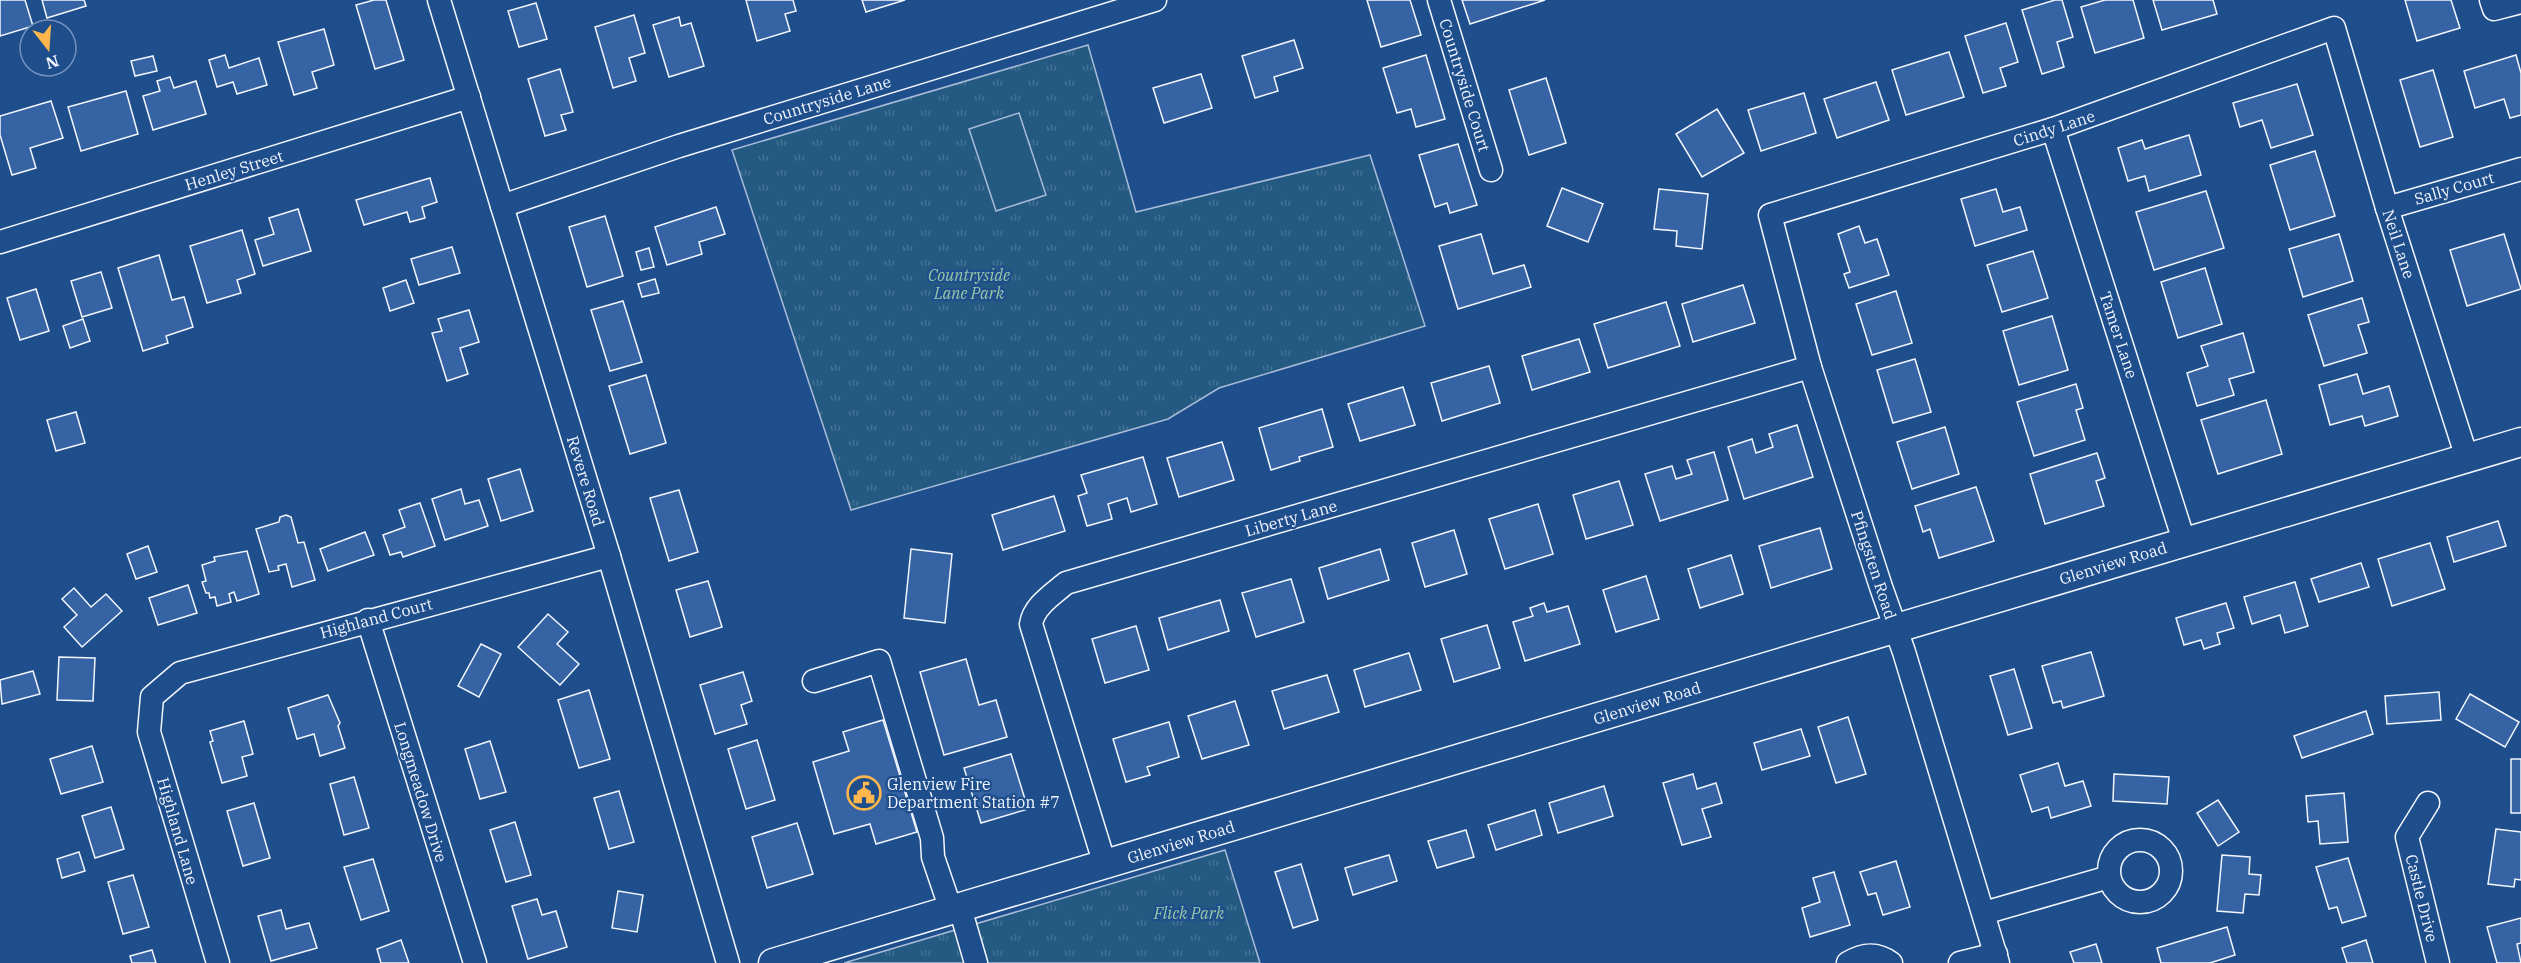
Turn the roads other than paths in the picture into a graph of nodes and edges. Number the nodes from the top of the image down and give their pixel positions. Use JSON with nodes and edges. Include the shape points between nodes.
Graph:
{"nodes":[{"id":1,"x":439,"y":0,"type":"edge"},
{"id":2,"x":1155,"y":0,"type":"edge"},
{"id":3,"x":1439,"y":0,"type":"edge"},
{"id":4,"x":2491,"y":0,"type":"edge"},
{"id":5,"x":2521,"y":2,"type":"edge"},
{"id":6,"x":2334,"y":28,"type":"joint"},
{"id":7,"x":469,"y":98,"type":"junction"},
{"id":8,"x":2054,"y":129,"type":"junction"},
{"id":9,"x":2521,"y":169,"type":"edge"},
{"id":10,"x":1491,"y":170,"type":"dead end"},
{"id":11,"x":502,"y":206,"type":"junction"},
{"id":12,"x":2387,"y":208,"type":"junction"},
{"id":13,"x":1770,"y":215,"type":"joint"},
{"id":14,"x":0,"y":242,"type":"edge"},
{"id":15,"x":1810,"y":367,"type":"junction"},
{"id":16,"x":2521,"y":442,"type":"edge"},
{"id":17,"x":2467,"y":458,"type":"junction"},
{"id":18,"x":2184,"y":541,"type":"junction"},
{"id":19,"x":609,"y":556,"type":"junction"},
{"id":20,"x":368,"y":620,"type":"junction"},
{"id":21,"x":1895,"y":628,"type":"junction"},
{"id":22,"x":814,"y":681,"type":"dead end"},
{"id":23,"x":152,"y":697,"type":"joint"},
{"id":24,"x":2428,"y":803,"type":"dead end"},
{"id":25,"x":1105,"y":864,"type":"junction"},
{"id":26,"x":2109,"y":877,"type":"dead end"},
{"id":27,"x":955,"y":909,"type":"junction"},
{"id":28,"x":1984,"y":912,"type":"junction"},
{"id":29,"x":1997,"y":958,"type":"edge"},
{"id":30,"x":218,"y":963,"type":"edge"},
{"id":31,"x":475,"y":963,"type":"edge"},
{"id":32,"x":728,"y":963,"type":"edge"},
{"id":33,"x":773,"y":963,"type":"edge"},
{"id":34,"x":976,"y":963,"type":"edge"},
{"id":35,"x":1848,"y":963,"type":"edge"},
{"id":36,"x":1891,"y":963,"type":"edge"},
{"id":37,"x":1960,"y":963,"type":"edge"},
{"id":38,"x":2438,"y":963,"type":"edge"}],
"edges":[{"from":1,"to":7,"type":"street","name":"Revere Road"},
{"from":2,"to":11,"type":"street","name":"Countryside Lane","via":[[679,146]]},
{"from":3,"to":10,"type":"street","name":"Countryside Court"},
{"from":4,"to":5,"type":"street","via":[[2494,9]]},
{"from":6,"to":8,"type":"street","name":"Cindy Lane"},
{"from":6,"to":12,"type":"street","name":"Neil Lane"},
{"from":7,"to":11,"type":"street","name":"Revere Road"},
{"from":7,"to":14,"type":"street","name":"Henley Street"},
{"from":8,"to":13,"type":"street","name":"Cindy Lane"},
{"from":8,"to":18,"type":"street","name":"Tamer Lane"},
{"from":9,"to":12,"type":"street","name":"Sally Court"},
{"from":11,"to":19,"type":"street","name":"Revere Road"},
{"from":12,"to":17,"type":"street","name":"Neil Lane"},
{"from":13,"to":15,"type":"street","name":"Pfingsten Road"},
{"from":15,"to":21,"type":"street","name":"Pfingsten Road"},
{"from":15,"to":25,"type":"street","name":"Liberty Lane","via":[[1066,583],[1045,600],[1033,615],[1032,624]]},
{"from":16,"to":17,"type":"main road","name":"Glenview Road"},
{"from":17,"to":18,"type":"main road","name":"Glenview Road"},
{"from":18,"to":21,"type":"main road","name":"Glenview Road"},
{"from":19,"to":20,"type":"street","name":"Highland Court"},
{"from":19,"to":32,"type":"street","name":"Revere Road"},
{"from":20,"to":23,"type":"street","name":"Highland Court","via":[[180,673]]},
{"from":20,"to":31,"type":"street","name":"Longmeadow Drive"},
{"from":21,"to":25,"type":"main road","name":"Glenview Road"},
{"from":21,"to":28,"type":"street","name":"Pfingsten Road"},
{"from":22,"to":27,"type":"street","via":[[879,661],[932,838],[933,857]]},
{"from":23,"to":30,"type":"street","name":"Highland Lane","via":[[149,732]]},
{"from":24,"to":38,"type":"street","name":"Castle Drive","via":[[2407,837]]},
{"from":25,"to":27,"type":"main road","name":"Glenview Road"},
{"from":26,"to":28,"type":"street"},
{"from":27,"to":33,"type":"main road","name":"Glenview Road"},
{"from":27,"to":34,"type":"street"},
{"from":28,"to":29,"type":"street","name":"Pfingsten Road"},
{"from":29,"to":37,"type":"street"},
{"from":35,"to":36,"type":"street","via":[[1868,955]]}]}
